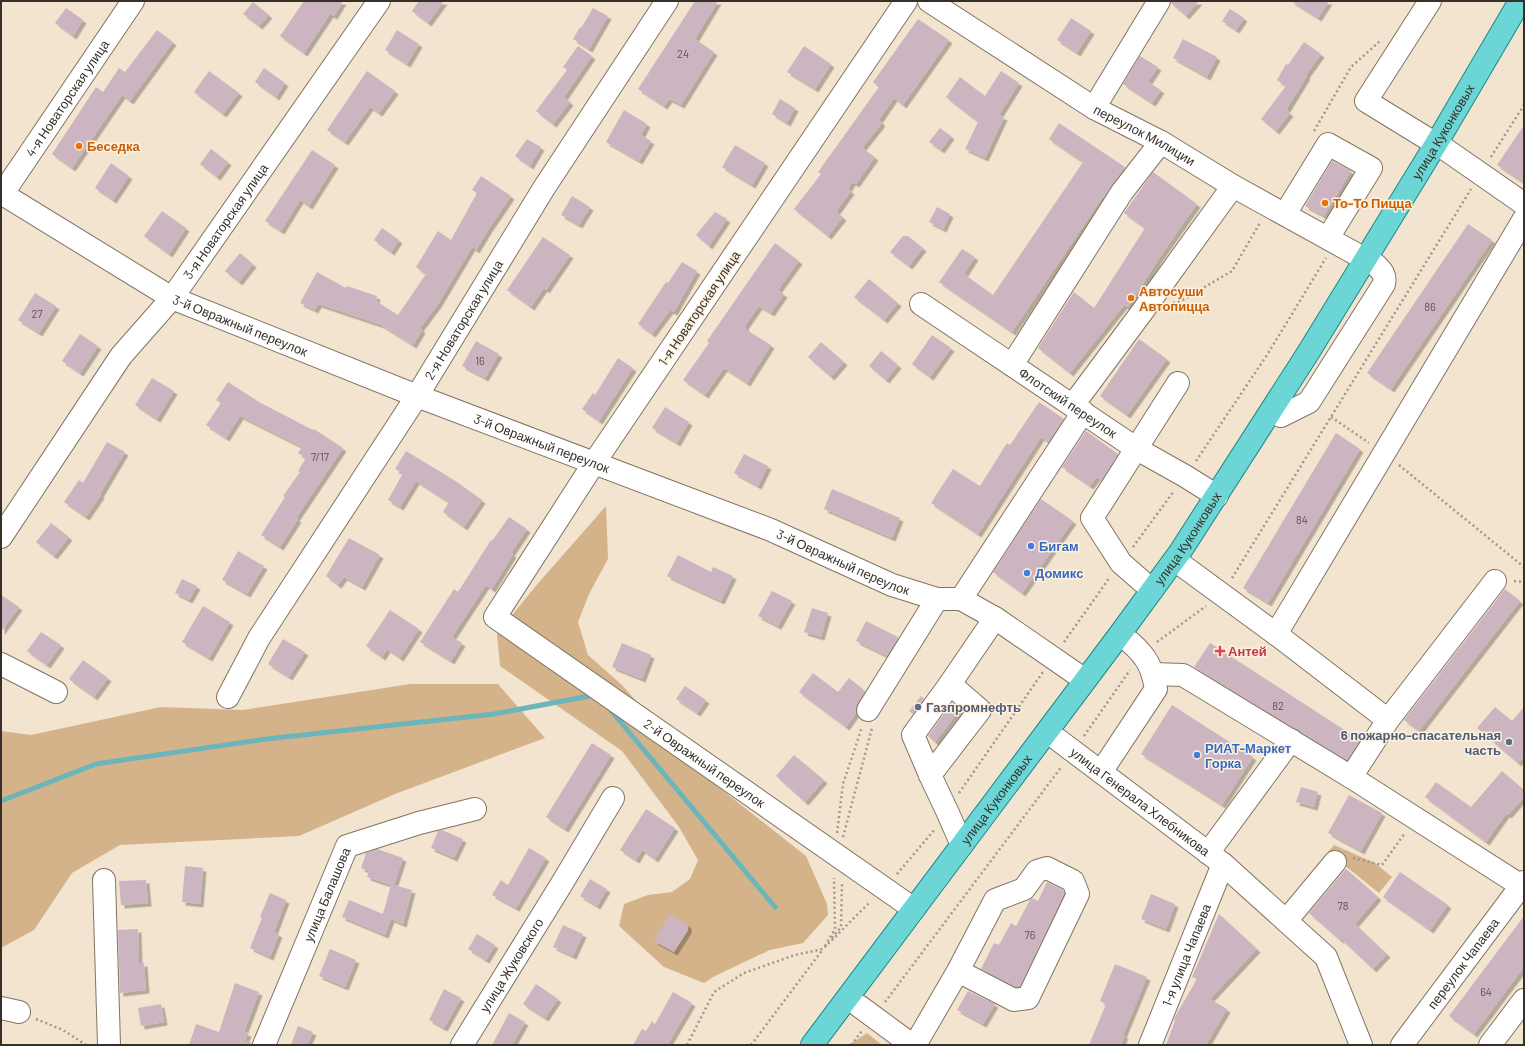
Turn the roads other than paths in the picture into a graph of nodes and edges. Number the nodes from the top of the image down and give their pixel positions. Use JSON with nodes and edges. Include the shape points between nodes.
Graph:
{"nodes":[{"id":1,"x":133,"y":1,"type":"edge"},
{"id":2,"x":379,"y":1,"type":"edge"},
{"id":3,"x":667,"y":1,"type":"edge"},
{"id":4,"x":906,"y":1,"type":"edge"},
{"id":5,"x":929,"y":1,"type":"edge"},
{"id":6,"x":1159,"y":1,"type":"edge"},
{"id":7,"x":1430,"y":1,"type":"edge"},
{"id":8,"x":1520,"y":1,"type":"edge"},
{"id":9,"x":1524,"y":17,"type":"edge"},
{"id":10,"x":1094,"y":108,"type":"junction"},
{"id":11,"x":1161,"y":142,"type":"junction"},
{"id":12,"x":1441,"y":146,"type":"junction"},
{"id":13,"x":1233,"y":186,"type":"junction"},
{"id":14,"x":1,"y":195,"type":"edge"},
{"id":15,"x":1524,"y":204,"type":"edge"},
{"id":16,"x":1277,"y":210,"type":"junction"},
{"id":17,"x":1524,"y":219,"type":"edge"},
{"id":18,"x":1332,"y":240,"type":"junction"},
{"id":19,"x":1371,"y":262,"type":"junction"},
{"id":20,"x":172,"y":298,"type":"junction"},
{"id":21,"x":921,"y":304,"type":"dead end"},
{"id":22,"x":1012,"y":365,"type":"junction"},
{"id":23,"x":1178,"y":383,"type":"dead end"},
{"id":24,"x":417,"y":396,"type":"junction"},
{"id":25,"x":1078,"y":409,"type":"junction"},
{"id":26,"x":1137,"y":449,"type":"junction"},
{"id":27,"x":594,"y":463,"type":"junction"},
{"id":28,"x":1217,"y":496,"type":"junction"},
{"id":29,"x":1,"y":538,"type":"edge"},
{"id":30,"x":1183,"y":566,"type":"junction"},
{"id":31,"x":1495,"y":581,"type":"dead end"},
{"id":32,"x":1152,"y":590,"type":"junction"},
{"id":33,"x":937,"y":599,"type":"junction"},
{"id":34,"x":960,"y":599,"type":"junction"},
{"id":35,"x":494,"y":617,"type":"joint"},
{"id":36,"x":995,"y":618,"type":"junction"},
{"id":37,"x":1276,"y":634,"type":"junction"},
{"id":38,"x":1130,"y":642,"type":"junction"},
{"id":39,"x":1,"y":664,"type":"edge"},
{"id":40,"x":1153,"y":674,"type":"junction"},
{"id":41,"x":1085,"y":680,"type":"junction"},
{"id":42,"x":950,"y":684,"type":"junction"},
{"id":43,"x":56,"y":692,"type":"dead end"},
{"id":44,"x":228,"y":698,"type":"dead end"},
{"id":45,"x":871,"y":717,"type":"road end"},
{"id":46,"x":1388,"y":720,"type":"junction"},
{"id":47,"x":1058,"y":739,"type":"junction"},
{"id":48,"x":1291,"y":740,"type":"junction"},
{"id":49,"x":1101,"y":772,"type":"junction"},
{"id":50,"x":930,"y":775,"type":"junction"},
{"id":51,"x":1351,"y":777,"type":"junction"},
{"id":52,"x":612,"y":798,"type":"dead end"},
{"id":53,"x":475,"y":809,"type":"dead end"},
{"id":54,"x":962,"y":845,"type":"junction"},
{"id":55,"x":1216,"y":859,"type":"junction"},
{"id":56,"x":1335,"y":862,"type":"road end"},
{"id":57,"x":104,"y":880,"type":"dead end"},
{"id":58,"x":1522,"y":883,"type":"edge"},
{"id":59,"x":914,"y":909,"type":"junction"},
{"id":60,"x":1286,"y":921,"type":"junction"},
{"id":61,"x":958,"y":970,"type":"junction"},
{"id":62,"x":1524,"y":1000,"type":"edge"},
{"id":63,"x":859,"y":1006,"type":"junction"},
{"id":64,"x":109,"y":1045,"type":"edge"},
{"id":65,"x":264,"y":1045,"type":"edge"},
{"id":66,"x":462,"y":1045,"type":"edge"},
{"id":67,"x":812,"y":1045,"type":"edge"},
{"id":68,"x":830,"y":1045,"type":"edge"},
{"id":69,"x":914,"y":1045,"type":"edge"},
{"id":70,"x":1150,"y":1045,"type":"edge"},
{"id":71,"x":1361,"y":1045,"type":"edge"},
{"id":72,"x":1402,"y":1045,"type":"edge"},
{"id":73,"x":1490,"y":1045,"type":"edge"}],
"edges":[{"from":1,"to":14,"type":"street","name":"4-я Новаторская улица"},
{"from":2,"to":20,"type":"street","name":"3-я Новаторская улица"},
{"from":3,"to":24,"type":"street","name":"2-я Новаторская улица","via":[[544,188]]},
{"from":4,"to":27,"type":"street","name":"1-я Новаторская улица"},
{"from":5,"to":10,"type":"street","name":"переулок Милиции"},
{"from":6,"to":10,"type":"street"},
{"from":7,"to":12,"type":"street","via":[[1366,101]]},
{"from":8,"to":12,"type":"main road","name":"улица Куконковых"},
{"from":9,"to":12,"type":"main road","name":"улица Куконковых"},
{"from":10,"to":11,"type":"street","name":"переулок Милиции"},
{"from":11,"to":13,"type":"street","name":"переулок Милиции"},
{"from":11,"to":22,"type":"street","via":[[1122,192]]},
{"from":12,"to":15,"type":"street"},
{"from":12,"to":19,"type":"main road","name":"улица Куконковых"},
{"from":13,"to":16,"type":"street","name":"переулок Милиции"},
{"from":13,"to":25,"type":"street","via":[[1142,312]]},
{"from":14,"to":20,"type":"street","name":"3-й Овражный переулок"},
{"from":16,"to":18,"type":"street","name":"переулок Милиции"},
{"from":16,"to":18,"type":"street","via":[[1328,144],[1371,168]]},
{"from":17,"to":37,"type":"street"},
{"from":18,"to":19,"type":"street","name":"переулок Милиции"},
{"from":19,"to":28,"type":"main road","name":"улица Куконковых","via":[[1308,353]]},
{"from":19,"to":30,"type":"main road","name":"улица Куконковых","via":[[1322,354]]},
{"from":20,"to":24,"type":"street","name":"3-й Овражный переулок"},
{"from":20,"to":29,"type":"street","name":"3-я Новаторская улица","via":[[121,356]]},
{"from":21,"to":22,"type":"street","name":"Флотский переулок"},
{"from":22,"to":25,"type":"street","name":"Флотский переулок"},
{"from":23,"to":26,"type":"street"},
{"from":24,"to":27,"type":"street","name":"3-й Овражный переулок"},
{"from":24,"to":44,"type":"street","name":"2-я Новаторская улица","via":[[259,638]]},
{"from":25,"to":26,"type":"street","name":"Флотский переулок"},
{"from":25,"to":34,"type":"street"},
{"from":26,"to":28,"type":"street","name":"Флотский переулок"},
{"from":26,"to":32,"type":"street","via":[[1092,518],[1121,564]]},
{"from":27,"to":33,"type":"street","name":"3-й Овражный переулок","via":[[771,530],[892,585]]},
{"from":27,"to":35,"type":"street","name":"1-я Новаторская улица"},
{"from":28,"to":32,"type":"main road","name":"улица Куконковых"},
{"from":30,"to":37,"type":"street"},
{"from":30,"to":38,"type":"main road","name":"улица Куконковых"},
{"from":31,"to":46,"type":"street"},
{"from":32,"to":41,"type":"main road","name":"улица Куконковых"},
{"from":33,"to":34,"type":"street","name":"3-й Овражный переулок"},
{"from":33,"to":45,"type":"street"},
{"from":34,"to":36,"type":"street","name":"3-й Овражный переулок"},
{"from":35,"to":59,"type":"street","name":"2-й Овражный переулок","via":[[838,848],[884,888]]},
{"from":36,"to":41,"type":"street","name":"3-й Овражный переулок"},
{"from":36,"to":42,"type":"street"},
{"from":37,"to":46,"type":"street"},
{"from":38,"to":40,"type":"street","via":[[1142,653]]},
{"from":38,"to":47,"type":"main road","name":"улица Куконковых"},
{"from":39,"to":43,"type":"street"},
{"from":40,"to":48,"type":"street","via":[[1183,675]]},
{"from":40,"to":49,"type":"street","via":[[1156,689]]},
{"from":41,"to":54,"type":"main road","name":"улица Куконковых"},
{"from":42,"to":50,"type":"street","via":[[913,735]]},
{"from":42,"to":50,"type":"street","via":[[980,710]]},
{"from":46,"to":51,"type":"street"},
{"from":47,"to":49,"type":"street","name":"улица Генерала Хлебникова"},
{"from":47,"to":63,"type":"main road","name":"улица Куконковых"},
{"from":48,"to":51,"type":"street"},
{"from":48,"to":55,"type":"street","name":"1-я улица Чапаева"},
{"from":49,"to":55,"type":"street","name":"улица Генерала Хлебникова"},
{"from":50,"to":54,"type":"street"},
{"from":51,"to":58,"type":"street"},
{"from":52,"to":66,"type":"street","name":"улица Жуковского"},
{"from":53,"to":65,"type":"street","name":"улица Балашова","via":[[419,823],[347,846]]},
{"from":54,"to":59,"type":"main road","name":"улица Куконковых"},
{"from":55,"to":60,"type":"street","name":"улица Генерала Хлебникова"},
{"from":55,"to":70,"type":"street","name":"1-я улица Чапаева"},
{"from":56,"to":60,"type":"street"},
{"from":57,"to":64,"type":"street"},
{"from":58,"to":72,"type":"street","name":"переулок Чапаева"},
{"from":59,"to":67,"type":"main road","name":"улица Куконковых"},
{"from":60,"to":71,"type":"street","name":"улица Генерала Хлебникова","via":[[1326,957]]},
{"from":61,"to":61,"type":"street","via":[[995,900],[1024,889],[1037,870],[1047,868],[1073,881],[1078,894],[1028,998],[1014,1000]]},
{"from":61,"to":69,"type":"street"},
{"from":62,"to":73,"type":"street"},
{"from":63,"to":68,"type":"main road","name":"улица Куконковых"},
{"from":63,"to":69,"type":"street"}]}
